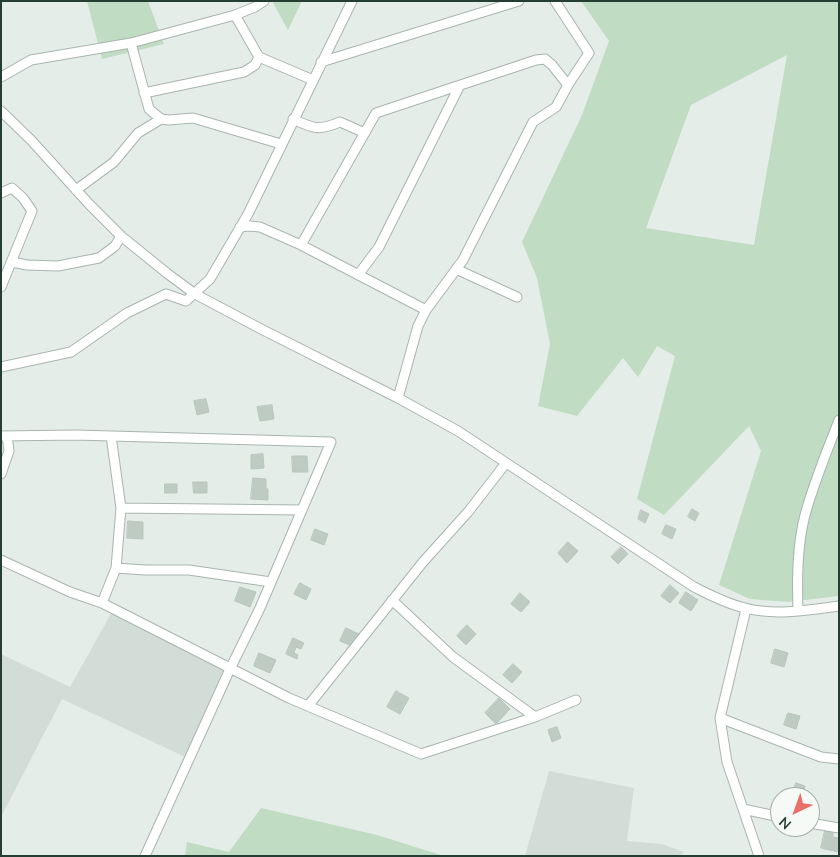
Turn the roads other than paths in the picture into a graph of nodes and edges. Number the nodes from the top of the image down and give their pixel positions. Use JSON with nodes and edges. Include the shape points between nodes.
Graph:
{"nodes":[{"id":1,"x":264,"y":1,"type":"edge"},
{"id":2,"x":352,"y":1,"type":"edge"},
{"id":3,"x":519,"y":1,"type":"edge"},
{"id":4,"x":555,"y":1,"type":"edge"},
{"id":5,"x":235,"y":15,"type":"junction"},
{"id":6,"x":131,"y":43,"type":"junction"},
{"id":7,"x":259,"y":57,"type":"junction"},
{"id":8,"x":321,"y":62,"type":"junction"},
{"id":9,"x":1,"y":77,"type":"edge"},
{"id":10,"x":313,"y":80,"type":"junction"},
{"id":11,"x":460,"y":85,"type":"junction"},
{"id":12,"x":568,"y":85,"type":"junction"},
{"id":13,"x":144,"y":93,"type":"junction"},
{"id":14,"x":1,"y":111,"type":"edge"},
{"id":15,"x":161,"y":119,"type":"junction"},
{"id":16,"x":293,"y":119,"type":"junction"},
{"id":17,"x":365,"y":133,"type":"junction"},
{"id":18,"x":281,"y":144,"type":"junction"},
{"id":19,"x":76,"y":190,"type":"junction"},
{"id":20,"x":1,"y":193,"type":"edge"},
{"id":21,"x":240,"y":227,"type":"junction"},
{"id":22,"x":121,"y":236,"type":"junction"},
{"id":23,"x":301,"y":245,"type":"junction"},
{"id":24,"x":12,"y":262,"type":"junction"},
{"id":25,"x":456,"y":268,"type":"junction"},
{"id":26,"x":358,"y":276,"type":"junction"},
{"id":27,"x":1,"y":287,"type":"edge"},
{"id":28,"x":195,"y":294,"type":"junction"},
{"id":29,"x":517,"y":297,"type":"dead end"},
{"id":30,"x":426,"y":310,"type":"junction"},
{"id":31,"x":1,"y":366,"type":"edge"},
{"id":32,"x":398,"y":398,"type":"junction"},
{"id":33,"x":839,"y":420,"type":"edge"},
{"id":34,"x":4,"y":436,"type":"edge"},
{"id":35,"x":111,"y":436,"type":"junction"},
{"id":36,"x":506,"y":463,"type":"junction"},
{"id":37,"x":1,"y":474,"type":"edge"},
{"id":38,"x":121,"y":508,"type":"junction"},
{"id":39,"x":302,"y":510,"type":"junction"},
{"id":40,"x":1,"y":560,"type":"edge"},
{"id":41,"x":116,"y":568,"type":"junction"},
{"id":42,"x":271,"y":582,"type":"junction"},
{"id":43,"x":392,"y":600,"type":"junction"},
{"id":44,"x":102,"y":604,"type":"junction"},
{"id":45,"x":839,"y":606,"type":"edge"},
{"id":46,"x":746,"y":609,"type":"junction"},
{"id":47,"x":798,"y":611,"type":"junction"},
{"id":48,"x":230,"y":669,"type":"junction"},
{"id":49,"x":576,"y":700,"type":"dead end"},
{"id":50,"x":308,"y":706,"type":"junction"},
{"id":51,"x":536,"y":717,"type":"junction"},
{"id":52,"x":720,"y":718,"type":"junction"},
{"id":53,"x":839,"y":759,"type":"edge"},
{"id":54,"x":743,"y":809,"type":"junction"},
{"id":55,"x":770,"y":815,"type":"edge"},
{"id":56,"x":820,"y":825,"type":"edge"},
{"id":57,"x":839,"y":828,"type":"edge"},
{"id":58,"x":145,"y":856,"type":"edge"},
{"id":59,"x":759,"y":856,"type":"edge"}],
"edges":[{"from":1,"to":5,"type":"street"},
{"from":2,"to":8,"type":"street"},
{"from":3,"to":8,"type":"street"},
{"from":4,"to":12,"type":"street","via":[[589,53]]},
{"from":5,"to":6,"type":"street"},
{"from":5,"to":7,"type":"street"},
{"from":6,"to":9,"type":"street","via":[[31,60]]},
{"from":6,"to":13,"type":"street"},
{"from":7,"to":10,"type":"street"},
{"from":7,"to":13,"type":"street","via":[[255,65],[244,72]]},
{"from":8,"to":10,"type":"street"},
{"from":10,"to":16,"type":"street"},
{"from":11,"to":12,"type":"street","via":[[536,60],[545,60]]},
{"from":11,"to":17,"type":"street","via":[[376,113]]},
{"from":11,"to":26,"type":"street","via":[[380,247]]},
{"from":12,"to":25,"type":"street","via":[[556,107],[533,122]]},
{"from":13,"to":15,"type":"street","via":[[149,109]]},
{"from":14,"to":19,"type":"street"},
{"from":15,"to":18,"type":"street","via":[[193,118]]},
{"from":15,"to":19,"type":"street","via":[[138,133],[114,162]]},
{"from":16,"to":17,"type":"street","via":[[317,128],[340,122]]},
{"from":16,"to":18,"type":"street"},
{"from":17,"to":23,"type":"street"},
{"from":18,"to":21,"type":"street"},
{"from":19,"to":22,"type":"street"},
{"from":20,"to":24,"type":"street","via":[[12,188],[24,198],[32,212]]},
{"from":21,"to":23,"type":"street","via":[[260,227]]},
{"from":21,"to":28,"type":"street","via":[[210,279]]},
{"from":22,"to":24,"type":"street","via":[[115,246],[100,258],[58,266]]},
{"from":22,"to":28,"type":"street"},
{"from":23,"to":26,"type":"street"},
{"from":24,"to":27,"type":"street"},
{"from":25,"to":29,"type":"street"},
{"from":25,"to":30,"type":"street"},
{"from":26,"to":30,"type":"street"},
{"from":28,"to":31,"type":"street","via":[[186,301],[166,294],[127,313],[70,352]]},
{"from":28,"to":32,"type":"street"},
{"from":30,"to":32,"type":"street","via":[[418,326]]},
{"from":32,"to":36,"type":"street","via":[[458,431]]},
{"from":33,"to":47,"type":"street","via":[[805,517],[798,571]]},
{"from":34,"to":35,"type":"street"},
{"from":34,"to":37,"type":"street","via":[[9,451]]},
{"from":35,"to":38,"type":"street"},
{"from":35,"to":39,"type":"street","via":[[331,442]]},
{"from":36,"to":43,"type":"street"},
{"from":36,"to":46,"type":"street","via":[[694,586]]},
{"from":38,"to":39,"type":"street"},
{"from":38,"to":41,"type":"street"},
{"from":39,"to":42,"type":"street"},
{"from":40,"to":44,"type":"street"},
{"from":41,"to":42,"type":"street","via":[[189,570]]},
{"from":41,"to":44,"type":"street"},
{"from":42,"to":48,"type":"street"},
{"from":43,"to":50,"type":"street"},
{"from":43,"to":51,"type":"street","via":[[453,657]]},
{"from":44,"to":48,"type":"street"},
{"from":45,"to":47,"type":"street"},
{"from":46,"to":47,"type":"street"},
{"from":46,"to":52,"type":"street"},
{"from":48,"to":50,"type":"street"},
{"from":48,"to":58,"type":"street"},
{"from":49,"to":51,"type":"street"},
{"from":50,"to":51,"type":"street","via":[[421,754]]},
{"from":52,"to":53,"type":"street","via":[[821,757]]},
{"from":52,"to":54,"type":"street","via":[[727,762]]},
{"from":54,"to":55,"type":"street"},
{"from":54,"to":59,"type":"street"},
{"from":56,"to":57,"type":"street"}]}
